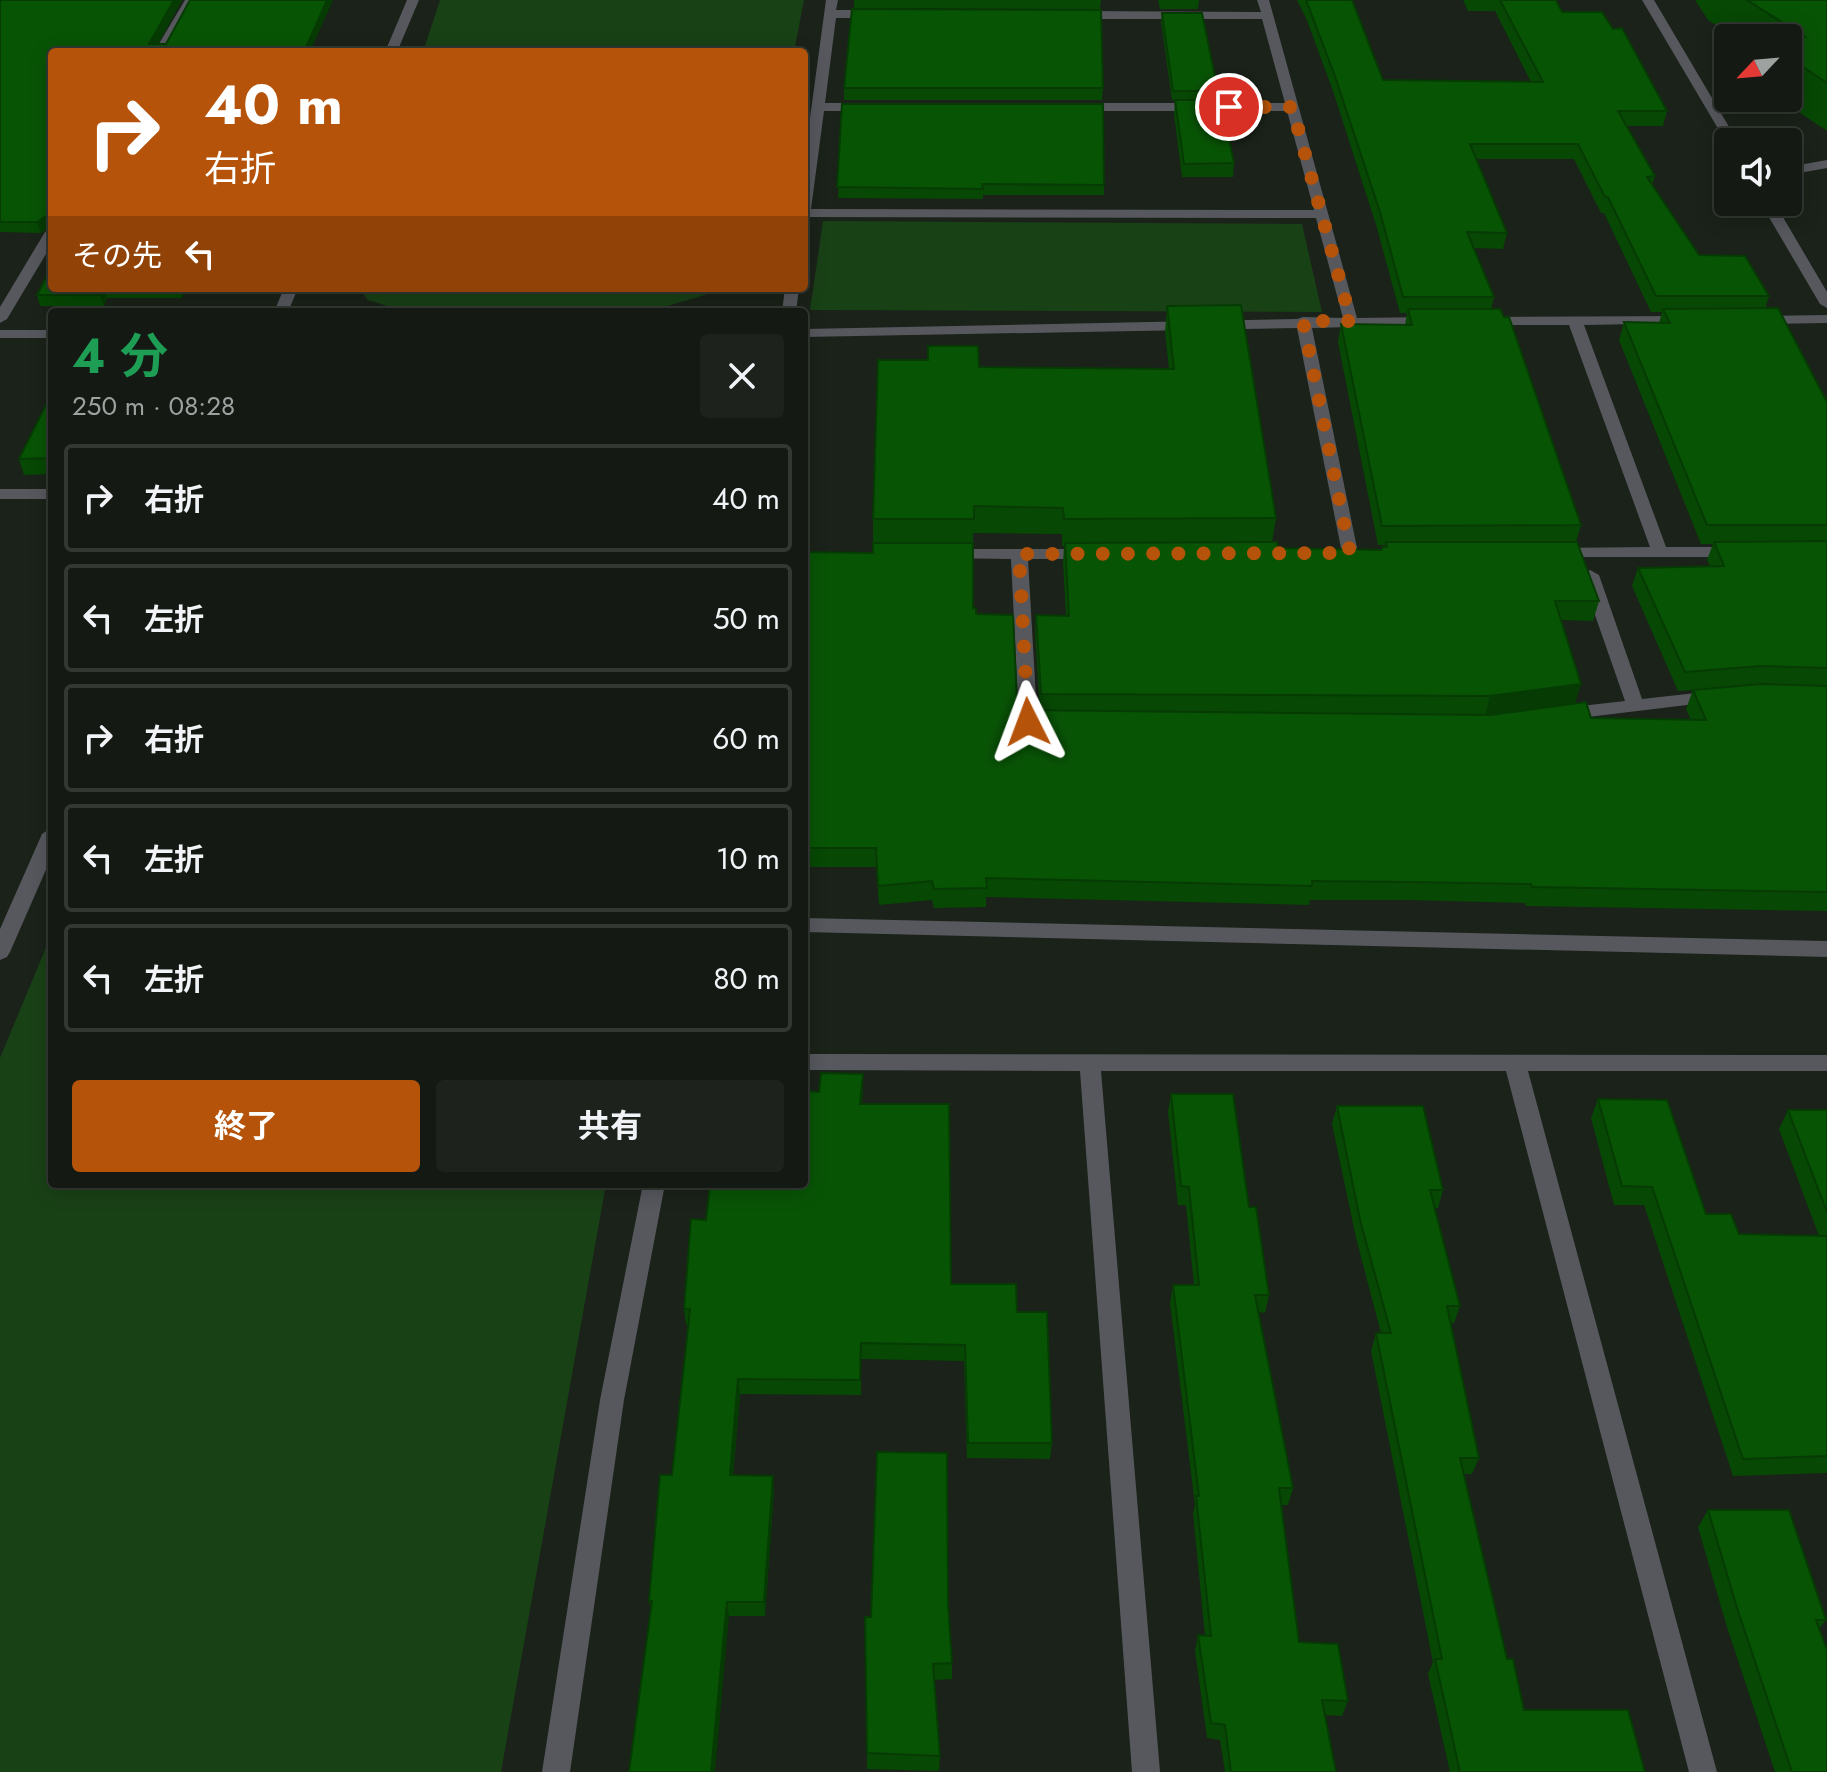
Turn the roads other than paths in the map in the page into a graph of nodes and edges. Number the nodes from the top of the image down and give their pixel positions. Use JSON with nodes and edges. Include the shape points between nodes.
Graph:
{"nodes":[{"id":1,"x":191,"y":0,"type":"edge"},
{"id":2,"x":413,"y":0,"type":"edge"},
{"id":3,"x":1263,"y":0,"type":"edge"},
{"id":4,"x":1648,"y":0,"type":"edge"},
{"id":5,"x":831,"y":7,"type":"edge"},
{"id":6,"x":893,"y":14,"type":"edge"},
{"id":7,"x":1064,"y":15,"type":"edge"},
{"id":8,"x":1267,"y":16,"type":"junction"},
{"id":9,"x":162,"y":48,"type":"edge"},
{"id":10,"x":393,"y":48,"type":"edge"},
{"id":11,"x":818,"y":107,"type":"junction"},
{"id":12,"x":881,"y":107,"type":"edge"},
{"id":13,"x":1055,"y":107,"type":"edge"},
{"id":14,"x":1292,"y":107,"type":"junction"},
{"id":15,"x":1724,"y":128,"type":"edge"},
{"id":16,"x":1827,"y":164,"type":"edge"},
{"id":17,"x":1802,"y":168,"type":"edge"},
{"id":18,"x":808,"y":183,"type":"edge"},
{"id":19,"x":808,"y":213,"type":"edge"},
{"id":20,"x":1321,"y":214,"type":"junction"},
{"id":21,"x":1775,"y":216,"type":"edge"},
{"id":22,"x":48,"y":239,"type":"edge"},
{"id":23,"x":1827,"y":304,"type":"edge"},
{"id":24,"x":0,"y":319,"type":"edge"},
{"id":25,"x":1827,"y":319,"type":"edge"},
{"id":26,"x":1575,"y":320,"type":"junction"},
{"id":27,"x":1701,"y":320,"type":"edge"},
{"id":28,"x":1748,"y":320,"type":"edge"},
{"id":29,"x":1303,"y":321,"type":"junction"},
{"id":30,"x":1351,"y":321,"type":"junction"},
{"id":31,"x":1441,"y":321,"type":"edge"},
{"id":32,"x":1471,"y":321,"type":"edge"},
{"id":33,"x":808,"y":333,"type":"edge"},
{"id":34,"x":0,"y":334,"type":"edge"},
{"id":35,"x":48,"y":334,"type":"edge"},
{"id":36,"x":0,"y":494,"type":"edge"},
{"id":37,"x":48,"y":494,"type":"edge"},
{"id":38,"x":1751,"y":552,"type":"edge"},
{"id":39,"x":1349,"y":553,"type":"edge"},
{"id":40,"x":1535,"y":553,"type":"edge"},
{"id":41,"x":1581,"y":553,"type":"junction"},
{"id":42,"x":1660,"y":553,"type":"junction"},
{"id":43,"x":927,"y":554,"type":"edge"},
{"id":44,"x":1019,"y":554,"type":"junction"},
{"id":45,"x":1113,"y":554,"type":"edge"},
{"id":46,"x":1739,"y":695,"type":"edge"},
{"id":47,"x":1635,"y":704,"type":"junction"},
{"id":48,"x":1545,"y":716,"type":"edge"},
{"id":49,"x":1059,"y":722,"type":"edge"},
{"id":50,"x":48,"y":843,"type":"edge"},
{"id":51,"x":808,"y":925,"type":"edge"},
{"id":52,"x":1827,"y":949,"type":"edge"},
{"id":53,"x":0,"y":952,"type":"edge"},
{"id":54,"x":808,"y":1062,"type":"edge"},
{"id":55,"x":1090,"y":1063,"type":"junction"},
{"id":56,"x":1515,"y":1063,"type":"junction"},
{"id":57,"x":1827,"y":1063,"type":"edge"},
{"id":58,"x":653,"y":1188,"type":"edge"},
{"id":59,"x":556,"y":1772,"type":"edge"},
{"id":60,"x":1146,"y":1772,"type":"edge"},
{"id":61,"x":1703,"y":1772,"type":"edge"}],
"edges":[{"from":1,"to":9,"type":"street"},
{"from":2,"to":10,"type":"street"},
{"from":3,"to":8,"type":"street"},
{"from":4,"to":15,"type":"street"},
{"from":5,"to":6,"type":"street"},
{"from":5,"to":11,"type":"street"},
{"from":7,"to":8,"type":"street"},
{"from":8,"to":14,"type":"street"},
{"from":11,"to":12,"type":"street"},
{"from":11,"to":18,"type":"street"},
{"from":13,"to":14,"type":"street"},
{"from":14,"to":20,"type":"street"},
{"from":16,"to":17,"type":"street"},
{"from":19,"to":20,"type":"street"},
{"from":20,"to":30,"type":"street"},
{"from":21,"to":23,"type":"street"},
{"from":22,"to":24,"type":"street"},
{"from":25,"to":28,"type":"street"},
{"from":26,"to":27,"type":"street"},
{"from":26,"to":32,"type":"street"},
{"from":26,"to":42,"type":"street"},
{"from":29,"to":30,"type":"street"},
{"from":29,"to":33,"type":"street"},
{"from":29,"to":39,"type":"street"},
{"from":30,"to":31,"type":"street"},
{"from":34,"to":35,"type":"street"},
{"from":36,"to":37,"type":"street"},
{"from":38,"to":42,"type":"street"},
{"from":40,"to":41,"type":"street"},
{"from":41,"to":42,"type":"street"},
{"from":41,"to":47,"type":"street"},
{"from":43,"to":44,"type":"street"},
{"from":44,"to":45,"type":"street"},
{"from":44,"to":49,"type":"street","via":[[1028,722]]},
{"from":46,"to":47,"type":"street"},
{"from":47,"to":48,"type":"street"},
{"from":50,"to":53,"type":"street"},
{"from":51,"to":52,"type":"street"},
{"from":54,"to":55,"type":"street"},
{"from":55,"to":56,"type":"street"},
{"from":55,"to":60,"type":"street"},
{"from":56,"to":57,"type":"street"},
{"from":56,"to":61,"type":"street"},
{"from":58,"to":59,"type":"street","via":[[612,1400]]}]}
